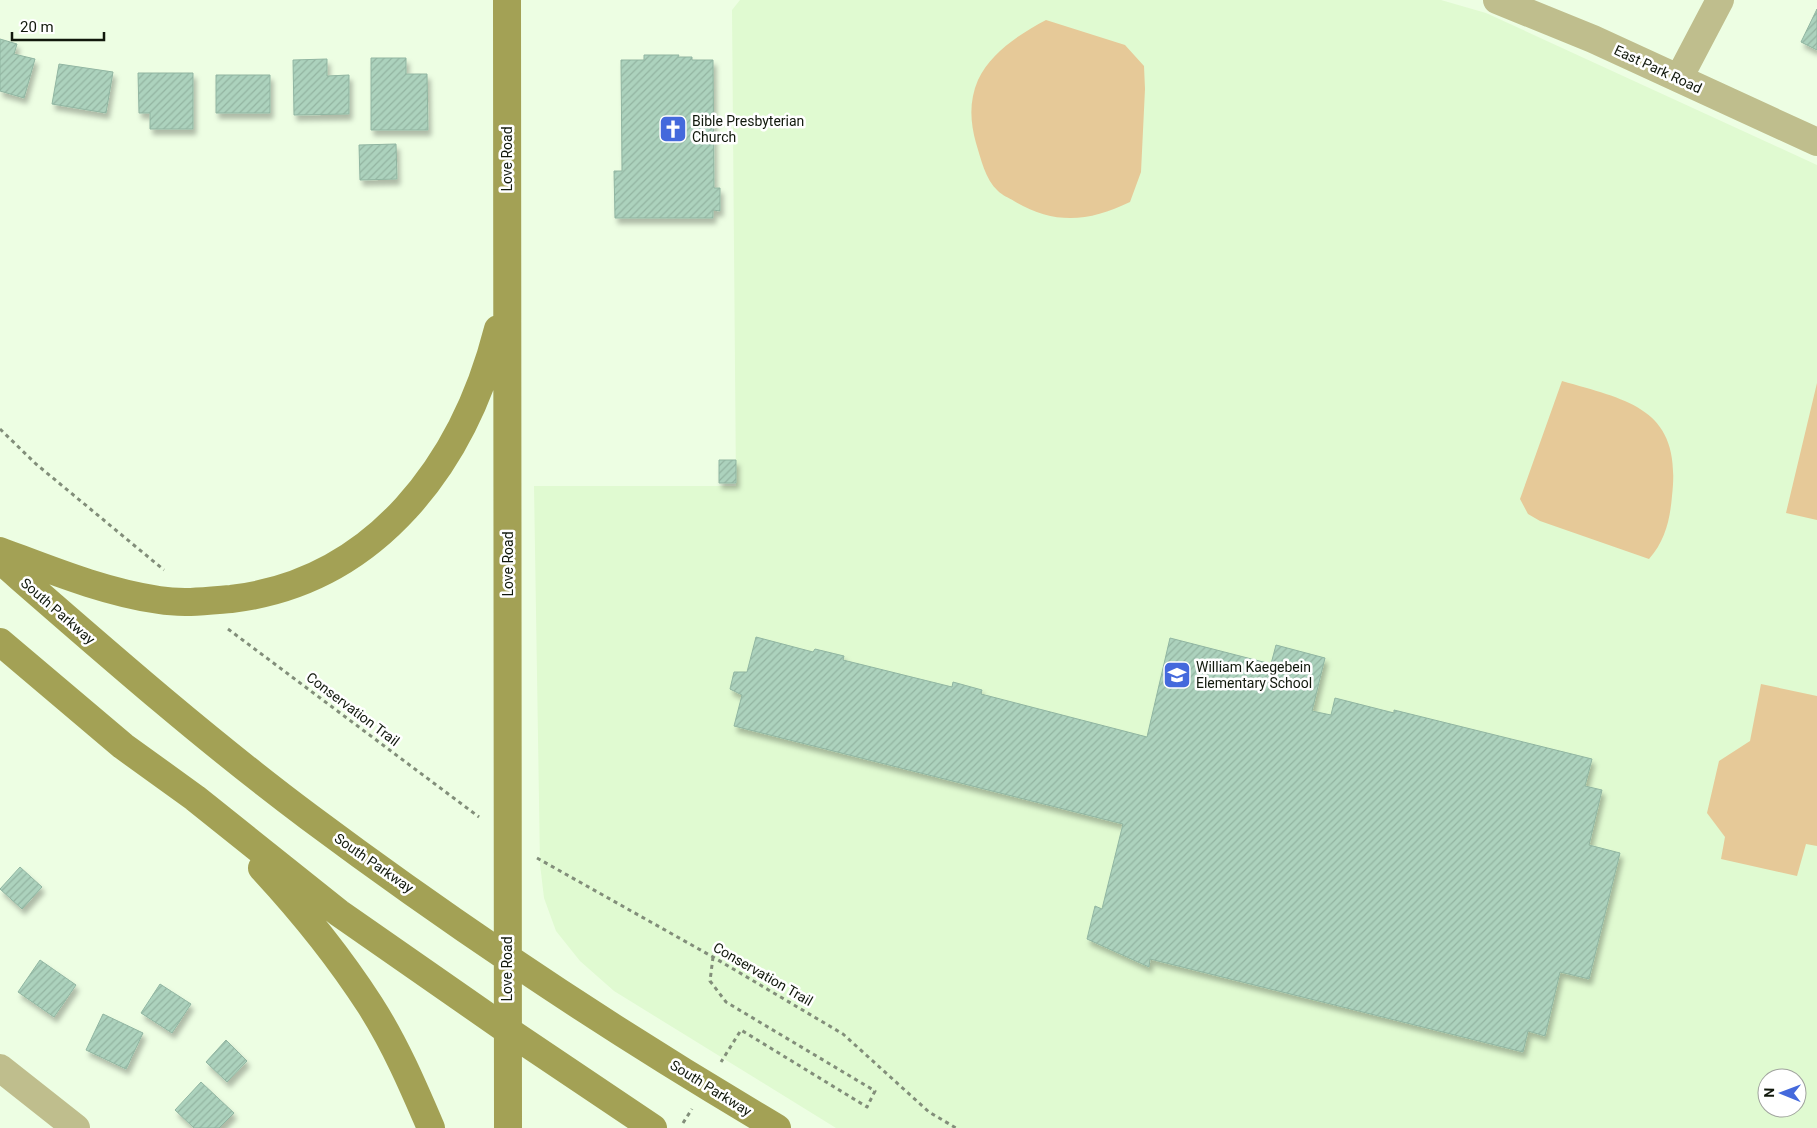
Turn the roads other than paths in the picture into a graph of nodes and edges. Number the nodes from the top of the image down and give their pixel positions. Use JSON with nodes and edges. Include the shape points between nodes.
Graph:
{"nodes":[{"id":1,"x":507,"y":0,"type":"edge"},
{"id":2,"x":1497,"y":0,"type":"edge"},
{"id":3,"x":1720,"y":0,"type":"edge"},
{"id":4,"x":1678,"y":78,"type":"junction"},
{"id":5,"x":1817,"y":142,"type":"edge"},
{"id":6,"x":507,"y":293,"type":"junction"},
{"id":7,"x":0,"y":550,"type":"edge"},
{"id":8,"x":0,"y":560,"type":"edge"},
{"id":9,"x":0,"y":642,"type":"edge"},
{"id":10,"x":195,"y":798,"type":"junction"},
{"id":11,"x":507,"y":958,"type":"junction"},
{"id":12,"x":507,"y":1030,"type":"junction"},
{"id":13,"x":0,"y":1068,"type":"edge"},
{"id":14,"x":76,"y":1128,"type":"edge"},
{"id":15,"x":431,"y":1128,"type":"edge"},
{"id":16,"x":508,"y":1128,"type":"edge"},
{"id":17,"x":653,"y":1128,"type":"edge"},
{"id":18,"x":777,"y":1128,"type":"edge"}],
"edges":[{"from":1,"to":6,"type":"main road","name":"Love Road"},
{"from":2,"to":4,"type":"street","name":"East Park Road"},
{"from":3,"to":4,"type":"street"},
{"from":4,"to":5,"type":"street","name":"East Park Road"},
{"from":6,"to":7,"type":"main road","via":[[491,357],[472,404],[445,456],[413,503],[380,535],[343,561],[298,583],[252,596],[199,602],[160,601],[120,593]]},
{"from":6,"to":11,"type":"main road","name":"Love Road"},
{"from":8,"to":11,"type":"main road","name":"South Parkway","via":[[152,692],[300,810]]},
{"from":9,"to":10,"type":"main road","via":[[123,746]]},
{"from":10,"to":12,"type":"main road","via":[[339,913]]},
{"from":10,"to":15,"type":"main road","via":[[276,883],[370,1005],[405,1067]]},
{"from":11,"to":12,"type":"main road","name":"Love Road"},
{"from":11,"to":18,"type":"main road","name":"South Parkway"},
{"from":12,"to":16,"type":"main road","name":"Love Road"},
{"from":12,"to":17,"type":"main road"},
{"from":13,"to":14,"type":"street"}]}
